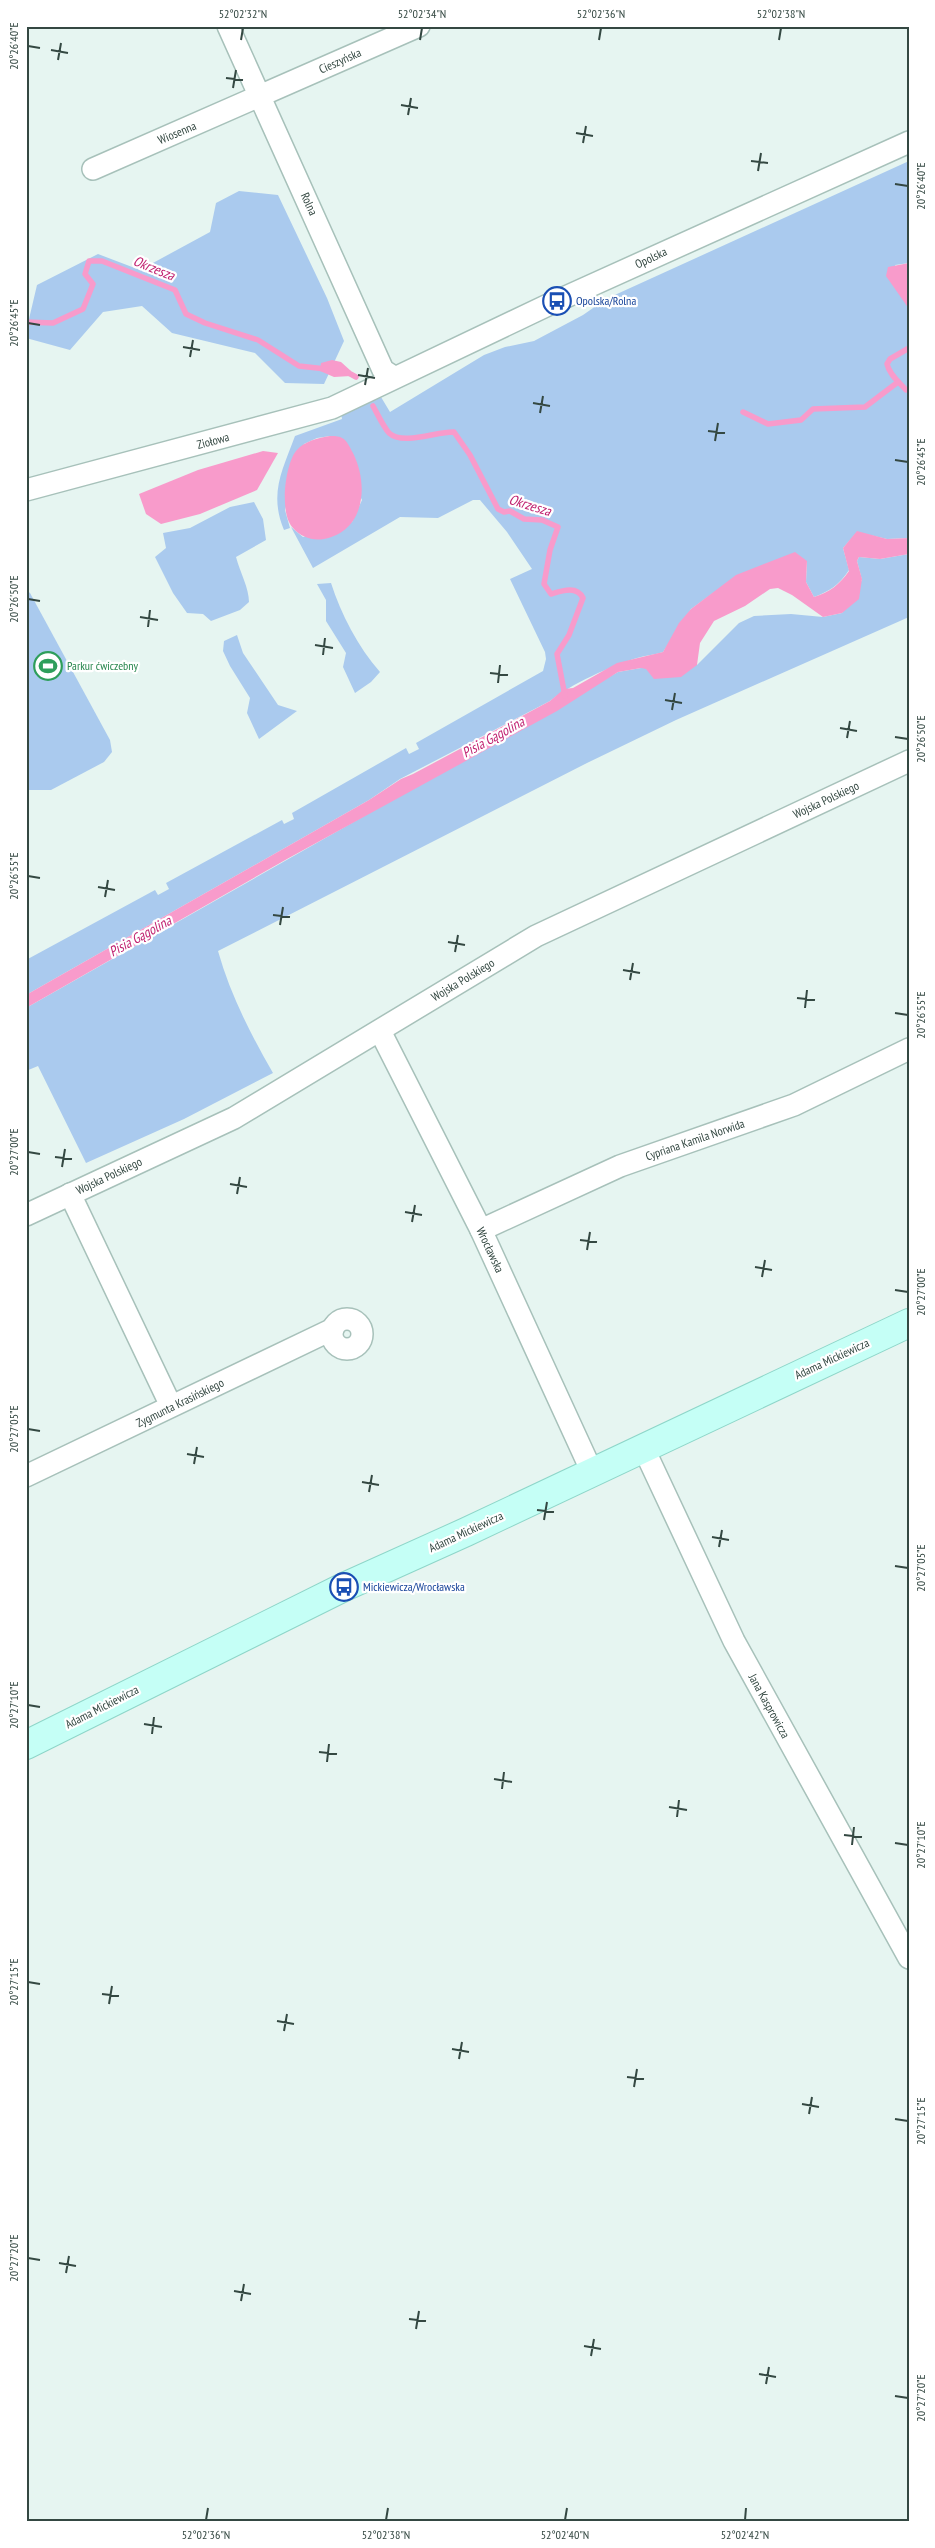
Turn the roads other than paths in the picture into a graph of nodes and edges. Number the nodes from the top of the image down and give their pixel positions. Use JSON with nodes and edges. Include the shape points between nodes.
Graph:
{"nodes":[{"id":1,"x":228,"y":26,"type":"edge"},
{"id":2,"x":419,"y":26,"type":"edge"},
{"id":3,"x":260,"y":97,"type":"junction"},
{"id":4,"x":909,"y":142,"type":"edge"},
{"id":5,"x":92,"y":169,"type":"dead end"},
{"id":6,"x":385,"y":382,"type":"junction"},
{"id":7,"x":26,"y":490,"type":"edge"},
{"id":8,"x":909,"y":761,"type":"edge"},
{"id":9,"x":380,"y":1031,"type":"junction"},
{"id":10,"x":909,"y":1049,"type":"edge"},
{"id":11,"x":70,"y":1194,"type":"junction"},
{"id":12,"x":26,"y":1215,"type":"edge"},
{"id":13,"x":481,"y":1230,"type":"junction"},
{"id":14,"x":909,"y":1323,"type":"edge"},
{"id":15,"x":333,"y":1329,"type":"dead end"},
{"id":16,"x":171,"y":1406,"type":"junction"},
{"id":17,"x":643,"y":1447,"type":"junction"},
{"id":18,"x":592,"y":1472,"type":"junction"},
{"id":19,"x":26,"y":1476,"type":"edge"},
{"id":20,"x":26,"y":1745,"type":"edge"},
{"id":21,"x":909,"y":1958,"type":"edge"}],
"edges":[{"from":1,"to":3,"type":"street","name":"Rolna"},
{"from":2,"to":3,"type":"street","name":"Cieszyńska"},
{"from":3,"to":5,"type":"street","name":"Wiosenna"},
{"from":3,"to":6,"type":"street","name":"Rolna","via":[[383,370]]},
{"from":4,"to":6,"type":"street","name":"Opolska"},
{"from":6,"to":7,"type":"street","name":"Ziołowa","via":[[332,408]]},
{"from":8,"to":9,"type":"street","name":"Wojska Polskiego","via":[[536,936]]},
{"from":9,"to":11,"type":"street","name":"Wojska Polskiego","via":[[234,1118]]},
{"from":9,"to":13,"type":"street","name":"Wrocławska"},
{"from":10,"to":13,"type":"street","name":"Cypriana Kamila Norwida","via":[[794,1105],[620,1166]]},
{"from":11,"to":12,"type":"street","name":"Wojska Polskiego"},
{"from":11,"to":16,"type":"street"},
{"from":13,"to":18,"type":"street","name":"Wrocławska"},
{"from":14,"to":17,"type":"street","name":"Adama Mickiewicza"},
{"from":15,"to":16,"type":"street","name":"Zygmunta Krasińskiego"},
{"from":16,"to":19,"type":"street","name":"Zygmunta Krasińskiego"},
{"from":17,"to":18,"type":"street","name":"Adama Mickiewicza"},
{"from":17,"to":21,"type":"street","name":"Jana Kasprowicza","via":[[734,1642]]},
{"from":18,"to":20,"type":"street","name":"Adama Mickiewicza","via":[[344,1587]]}]}
